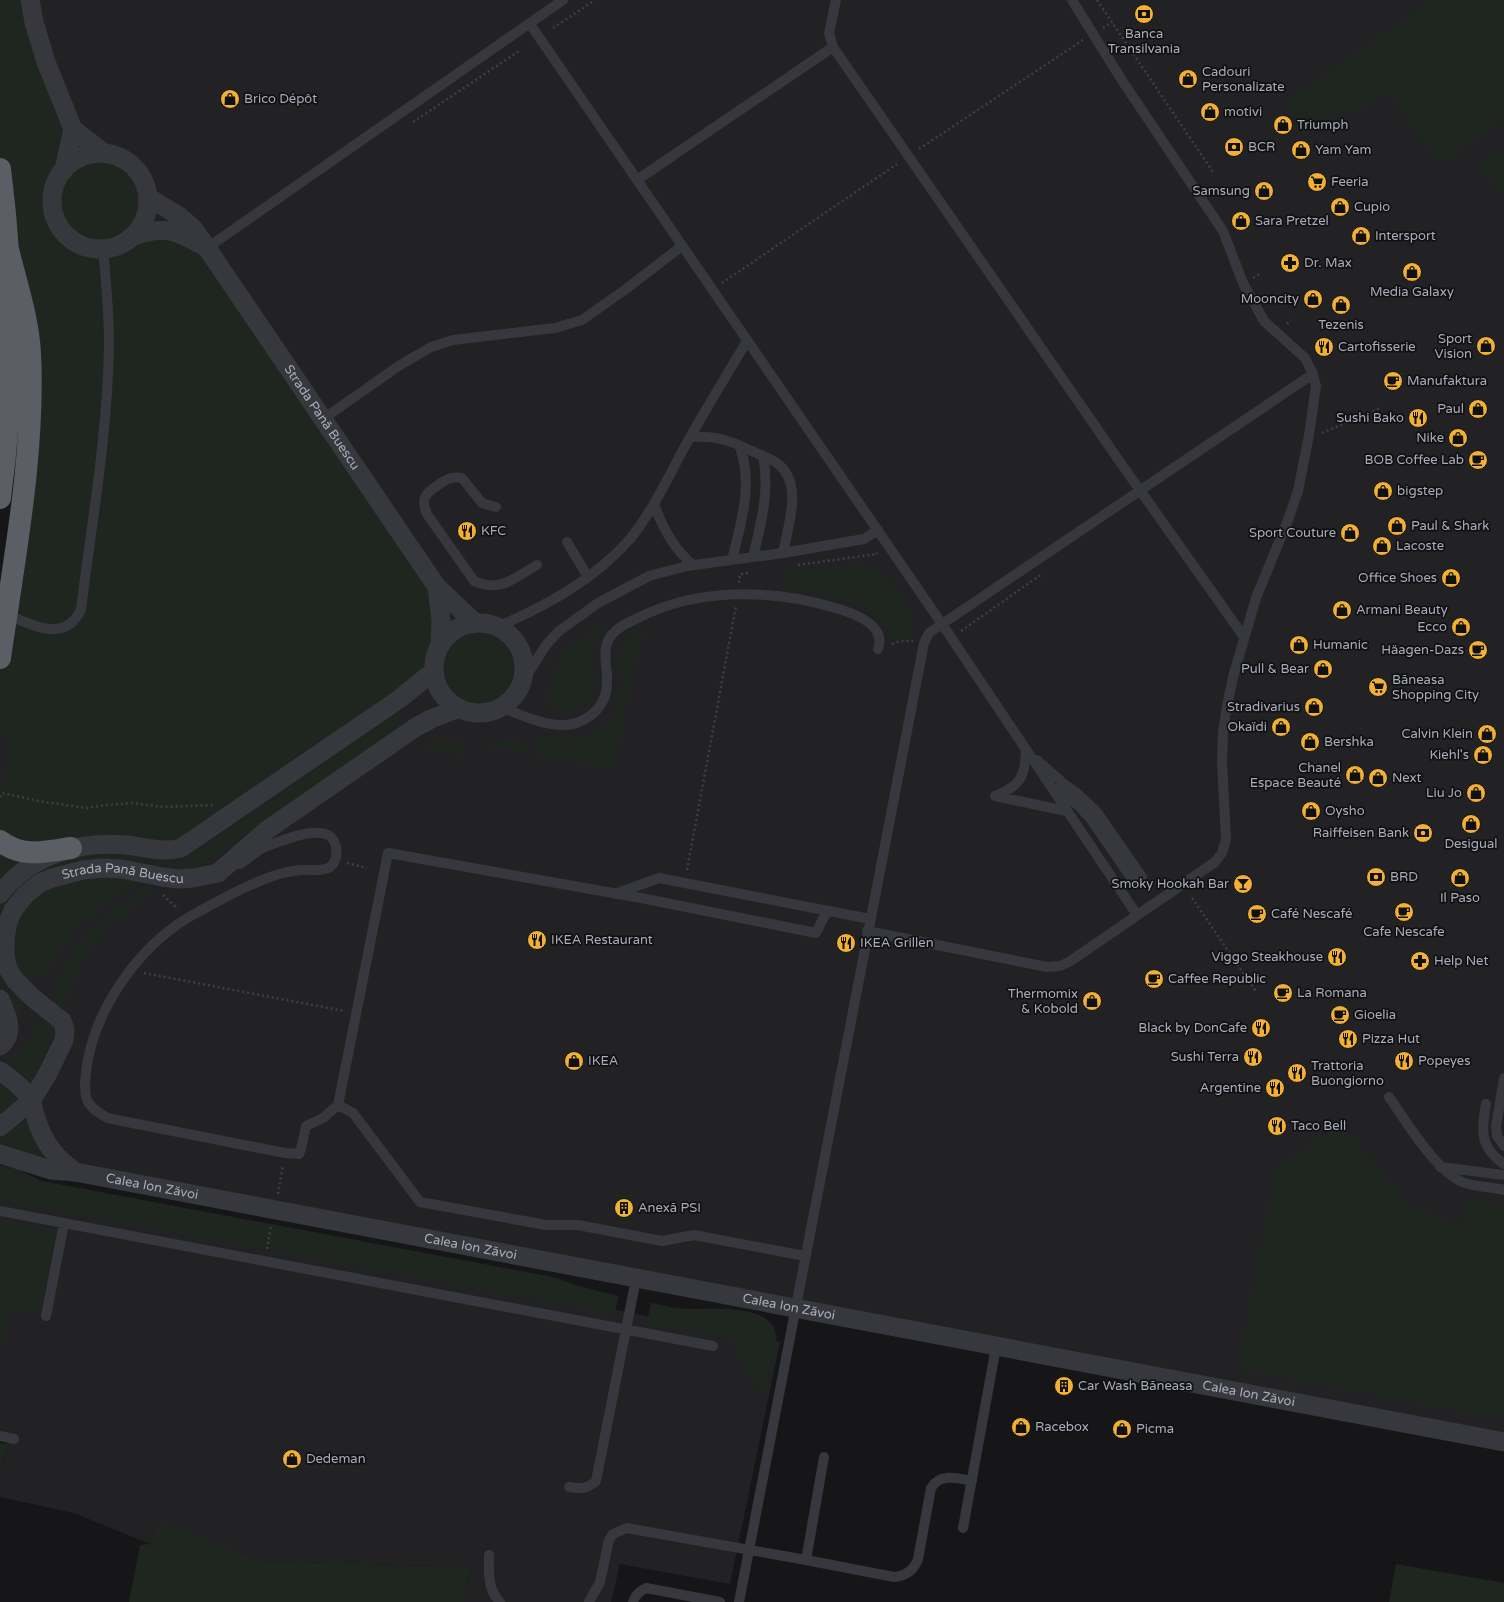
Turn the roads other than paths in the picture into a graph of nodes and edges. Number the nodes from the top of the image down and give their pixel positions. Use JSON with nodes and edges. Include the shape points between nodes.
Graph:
{"nodes":[{"id":1,"x":30,"y":0,"type":"edge"},
{"id":2,"x":563,"y":0,"type":"edge"},
{"id":3,"x":836,"y":0,"type":"edge"},
{"id":4,"x":1072,"y":0,"type":"edge"},
{"id":5,"x":530,"y":24,"type":"junction"},
{"id":6,"x":833,"y":47,"type":"junction"},
{"id":7,"x":73,"y":129,"type":"junction"},
{"id":8,"x":104,"y":153,"type":"junction"},
{"id":9,"x":0,"y":169,"type":"edge"},
{"id":10,"x":64,"y":170,"type":"junction"},
{"id":11,"x":637,"y":180,"type":"junction"},
{"id":12,"x":148,"y":197,"type":"junction"},
{"id":13,"x":134,"y":236,"type":"junction"},
{"id":14,"x":682,"y":246,"type":"junction"},
{"id":15,"x":207,"y":248,"type":"junction"},
{"id":16,"x":8,"y":249,"type":"junction"},
{"id":17,"x":103,"y":249,"type":"junction"},
{"id":18,"x":747,"y":341,"type":"junction"},
{"id":19,"x":1313,"y":374,"type":"junction"},
{"id":20,"x":323,"y":419,"type":"junction"},
{"id":21,"x":690,"y":437,"type":"junction"},
{"id":22,"x":739,"y":445,"type":"junction"},
{"id":23,"x":763,"y":456,"type":"junction"},
{"id":24,"x":1140,"y":490,"type":"junction"},
{"id":25,"x":0,"y":498,"type":"edge"},
{"id":26,"x":654,"y":503,"type":"junction"},
{"id":27,"x":496,"y":507,"type":"dead end"},
{"id":28,"x":878,"y":530,"type":"junction"},
{"id":29,"x":567,"y":542,"type":"dead end"},
{"id":30,"x":783,"y":553,"type":"junction"},
{"id":31,"x":752,"y":557,"type":"junction"},
{"id":32,"x":732,"y":560,"type":"junction"},
{"id":33,"x":537,"y":565,"type":"dead end"},
{"id":34,"x":693,"y":565,"type":"junction"},
{"id":35,"x":588,"y":577,"type":"junction"},
{"id":36,"x":436,"y":587,"type":"junction"},
{"id":37,"x":6,"y":614,"type":"junction"},
{"id":38,"x":474,"y":623,"type":"junction"},
{"id":39,"x":942,"y":624,"type":"junction"},
{"id":40,"x":497,"y":627,"type":"junction"},
{"id":41,"x":1244,"y":637,"type":"junction"},
{"id":42,"x":440,"y":646,"type":"junction"},
{"id":43,"x":878,"y":649,"type":"road end"},
{"id":44,"x":0,"y":658,"type":"edge"},
{"id":45,"x":434,"y":671,"type":"junction"},
{"id":46,"x":520,"y":686,"type":"junction"},
{"id":47,"x":501,"y":707,"type":"junction"},
{"id":48,"x":459,"y":708,"type":"junction"},
{"id":49,"x":1026,"y":750,"type":"junction"},
{"id":50,"x":1050,"y":785,"type":"junction"},
{"id":51,"x":1066,"y":811,"type":"junction"},
{"id":52,"x":0,"y":841,"type":"edge"},
{"id":53,"x":70,"y":848,"type":"junction"},
{"id":54,"x":218,"y":873,"type":"junction"},
{"id":55,"x":0,"y":894,"type":"edge"},
{"id":56,"x":613,"y":894,"type":"junction"},
{"id":57,"x":827,"y":911,"type":"junction"},
{"id":58,"x":1137,"y":915,"type":"junction"},
{"id":59,"x":870,"y":919,"type":"junction"},
{"id":60,"x":867,"y":931,"type":"junction"},
{"id":61,"x":0,"y":999,"type":"edge"},
{"id":62,"x":0,"y":1046,"type":"edge"},
{"id":63,"x":0,"y":1071,"type":"edge"},
{"id":64,"x":1504,"y":1078,"type":"edge"},
{"id":65,"x":1389,"y":1097,"type":"dead end"},
{"id":66,"x":31,"y":1101,"type":"junction"},
{"id":67,"x":1486,"y":1104,"type":"dead end"},
{"id":68,"x":338,"y":1105,"type":"junction"},
{"id":69,"x":0,"y":1127,"type":"edge"},
{"id":70,"x":1504,"y":1146,"type":"edge"},
{"id":71,"x":0,"y":1154,"type":"edge"},
{"id":72,"x":1504,"y":1164,"type":"edge"},
{"id":73,"x":1440,"y":1167,"type":"junction"},
{"id":74,"x":75,"y":1172,"type":"junction"},
{"id":75,"x":1504,"y":1174,"type":"edge"},
{"id":76,"x":1504,"y":1190,"type":"edge"},
{"id":77,"x":0,"y":1211,"type":"edge"},
{"id":78,"x":64,"y":1223,"type":"junction"},
{"id":79,"x":805,"y":1256,"type":"junction"},
{"id":80,"x":636,"y":1279,"type":"junction"},
{"id":81,"x":795,"y":1309,"type":"junction"},
{"id":82,"x":46,"y":1316,"type":"dead end"},
{"id":83,"x":626,"y":1329,"type":"junction"},
{"id":84,"x":713,"y":1346,"type":"dead end"},
{"id":85,"x":996,"y":1347,"type":"junction"},
{"id":86,"x":0,"y":1436,"type":"edge"},
{"id":87,"x":14,"y":1439,"type":"dead end"},
{"id":88,"x":1504,"y":1442,"type":"edge"},
{"id":89,"x":824,"y":1458,"type":"dead end"},
{"id":90,"x":972,"y":1481,"type":"junction"},
{"id":91,"x":569,"y":1487,"type":"dead end"},
{"id":92,"x":963,"y":1528,"type":"dead end"},
{"id":93,"x":749,"y":1551,"type":"junction"},
{"id":94,"x":489,"y":1555,"type":"dead end"},
{"id":95,"x":806,"y":1560,"type":"junction"},
{"id":96,"x":500,"y":1602,"type":"edge"},
{"id":97,"x":589,"y":1602,"type":"edge"},
{"id":98,"x":633,"y":1602,"type":"edge"},
{"id":99,"x":720,"y":1602,"type":"edge"},
{"id":100,"x":739,"y":1602,"type":"edge"}],
"edges":[{"from":1,"to":7,"type":"street","via":[[46,62]]},
{"from":2,"to":5,"type":"lane"},
{"from":3,"to":6,"type":"lane","via":[[829,33]]},
{"from":4,"to":19,"type":"lane","via":[[1123,82],[1223,231],[1243,283],[1264,321],[1305,358]]},
{"from":5,"to":11,"type":"lane"},
{"from":5,"to":15,"type":"lane"},
{"from":6,"to":11,"type":"lane"},
{"from":6,"to":24,"type":"lane"},
{"from":7,"to":8,"type":"street"},
{"from":7,"to":10,"type":"street"},
{"from":8,"to":10,"type":"street","via":[[89,154],[75,160]]},
{"from":8,"to":12,"type":"street","via":[[117,156],[134,167],[145,183]]},
{"from":9,"to":16,"type":"highway"},
{"from":10,"to":17,"type":"street","via":[[52,195],[54,216],[69,238],[87,247]]},
{"from":11,"to":14,"type":"lane"},
{"from":12,"to":13,"type":"street","via":[[147,211]]},
{"from":12,"to":15,"type":"street","name":"Strada Pană Buescu","via":[[187,222]]},
{"from":13,"to":15,"type":"street","name":"Strada Pană Buescu","via":[[152,230],[172,231]]},
{"from":13,"to":17,"type":"street","via":[[119,245]]},
{"from":14,"to":18,"type":"lane"},
{"from":14,"to":20,"type":"lane","via":[[582,320],[555,328],[453,340],[431,347],[400,365]]},
{"from":15,"to":20,"type":"street","name":"Strada Pană Buescu"},
{"from":16,"to":25,"type":"highway","via":[[8,424]]},
{"from":16,"to":37,"type":"highway","via":[[25,317],[30,352],[30,392],[25,480]]},
{"from":17,"to":37,"type":"lane","via":[[109,342],[107,388],[81,609],[77,619],[63,628],[49,630]]},
{"from":18,"to":21,"type":"lane"},
{"from":18,"to":28,"type":"lane"},
{"from":19,"to":24,"type":"lane"},
{"from":19,"to":41,"type":"lane","via":[[1316,386],[1298,491],[1256,598]]},
{"from":20,"to":36,"type":"street","name":"Strada Pană Buescu"},
{"from":21,"to":22,"type":"lane","via":[[709,436]]},
{"from":21,"to":26,"type":"lane"},
{"from":22,"to":23,"type":"lane"},
{"from":22,"to":32,"type":"lane","via":[[746,466],[746,482]]},
{"from":23,"to":30,"type":"lane","via":[[777,462],[791,485],[792,502]]},
{"from":23,"to":31,"type":"lane","via":[[766,485],[759,532]]},
{"from":24,"to":39,"type":"lane"},
{"from":24,"to":41,"type":"lane"},
{"from":26,"to":34,"type":"lane","via":[[674,547]]},
{"from":26,"to":35,"type":"lane","via":[[631,538]]},
{"from":27,"to":33,"type":"lane","via":[[482,503],[462,478],[455,477],[448,478],[428,492],[424,499],[427,514],[474,581],[501,586]]},
{"from":28,"to":30,"type":"lane","via":[[864,539]]},
{"from":28,"to":39,"type":"lane"},
{"from":29,"to":35,"type":"lane"},
{"from":30,"to":31,"type":"lane"},
{"from":31,"to":32,"type":"lane"},
{"from":32,"to":34,"type":"lane"},
{"from":34,"to":46,"type":"lane","via":[[649,576],[598,603],[569,622],[553,636]]},
{"from":35,"to":40,"type":"lane","via":[[552,602]]},
{"from":36,"to":38,"type":"street","name":"Strada Pană Buescu"},
{"from":36,"to":42,"type":"street","name":"Strada Pană Buescu","via":[[441,621]]},
{"from":37,"to":44,"type":"highway"},
{"from":38,"to":40,"type":"street"},
{"from":38,"to":42,"type":"street","via":[[460,627]]},
{"from":39,"to":49,"type":"lane"},
{"from":39,"to":59,"type":"lane","via":[[929,633],[924,643]]},
{"from":40,"to":46,"type":"street","via":[[515,641],[520,651],[524,671]]},
{"from":41,"to":58,"type":"lane","via":[[1233,677],[1223,732],[1226,839],[1222,853],[1215,862]]},
{"from":42,"to":45,"type":"street"},
{"from":43,"to":47,"type":"lane","via":[[879,637],[872,626],[857,615],[818,602],[738,594],[689,600],[667,605],[632,620],[610,638],[605,656],[606,694],[595,712],[586,719],[577,723],[553,724],[527,718]]},
{"from":45,"to":48,"type":"street","via":[[442,694]]},
{"from":45,"to":53,"type":"street","name":"Strada Pană Buescu","via":[[398,700],[181,848],[168,850],[111,845]]},
{"from":46,"to":47,"type":"street","via":[[513,697]]},
{"from":47,"to":48,"type":"street","via":[[481,713]]},
{"from":48,"to":54,"type":"street","name":"Strada Pană Buescu","via":[[416,727],[267,830]]},
{"from":49,"to":50,"type":"lane"},
{"from":49,"to":50,"type":"lane","via":[[1097,812],[1138,879],[1079,806]]},
{"from":49,"to":51,"type":"lane","via":[[1026,766],[1022,777],[1011,789],[995,796]]},
{"from":50,"to":51,"type":"lane"},
{"from":51,"to":58,"type":"lane"},
{"from":52,"to":53,"type":"highway","via":[[9,847],[29,853]]},
{"from":53,"to":55,"type":"street","name":"Strada Pană Buescu","via":[[21,872]]},
{"from":54,"to":66,"type":"street","name":"Strada Pană Buescu","via":[[178,879],[122,869],[83,870],[66,873],[40,883],[18,901],[8,922],[5,938],[8,969],[33,998],[62,1021],[65,1029],[64,1040],[47,1076]]},
{"from":54,"to":68,"type":"lane","via":[[234,869],[264,848],[307,834],[326,833],[336,844],[336,855],[330,867],[278,875],[228,895],[175,926],[147,952],[112,995],[100,1021],[89,1052],[85,1089],[87,1101],[94,1110],[107,1118],[293,1154],[299,1154],[302,1149],[306,1126],[323,1118]]},
{"from":56,"to":57,"type":"lane","via":[[659,878]]},
{"from":56,"to":57,"type":"lane","via":[[816,933]]},
{"from":56,"to":68,"type":"lane","via":[[388,853]]},
{"from":57,"to":59,"type":"lane"},
{"from":58,"to":60,"type":"lane","via":[[1069,962],[1053,967],[1021,963]]},
{"from":59,"to":60,"type":"lane"},
{"from":60,"to":79,"type":"lane"},
{"from":61,"to":62,"type":"street","via":[[8,1017],[9,1034]]},
{"from":63,"to":66,"type":"street","name":"Calea Ion Zăvoi"},
{"from":64,"to":70,"type":"lane","via":[[1496,1126],[1497,1136]]},
{"from":65,"to":73,"type":"lane"},
{"from":66,"to":69,"type":"street","name":"Strada Pană Buescu"},
{"from":66,"to":74,"type":"street","name":"Calea Ion Zăvoi","via":[[49,1147]]},
{"from":67,"to":72,"type":"lane","via":[[1483,1118],[1485,1143],[1489,1151]]},
{"from":68,"to":79,"type":"lane","via":[[353,1113],[420,1202],[546,1225],[578,1225],[662,1241],[694,1235]]},
{"from":71,"to":74,"type":"street","name":"Calea Ion Zăvoi","via":[[51,1170]]},
{"from":73,"to":75,"type":"lane"},
{"from":73,"to":76,"type":"lane","via":[[1453,1178],[1467,1184]]},
{"from":74,"to":80,"type":"street","name":"Calea Ion Zăvoi"},
{"from":77,"to":78,"type":"lane"},
{"from":78,"to":82,"type":"lane"},
{"from":78,"to":83,"type":"lane"},
{"from":79,"to":81,"type":"lane"},
{"from":80,"to":81,"type":"street","name":"Calea Ion Zăvoi"},
{"from":80,"to":83,"type":"lane"},
{"from":81,"to":85,"type":"street","name":"Calea Ion Zăvoi"},
{"from":81,"to":93,"type":"lane"},
{"from":83,"to":84,"type":"lane"},
{"from":83,"to":91,"type":"lane","via":[[596,1480],[582,1489]]},
{"from":85,"to":88,"type":"street","name":"Calea Ion Zăvoi"},
{"from":85,"to":90,"type":"lane"},
{"from":86,"to":87,"type":"lane"},
{"from":89,"to":95,"type":"lane"},
{"from":90,"to":92,"type":"lane"},
{"from":90,"to":95,"type":"lane","via":[[950,1477],[934,1483],[918,1559],[916,1565],[906,1574],[894,1577]]},
{"from":93,"to":95,"type":"lane"},
{"from":93,"to":97,"type":"lane","via":[[627,1528],[613,1534],[609,1540],[600,1582]]},
{"from":93,"to":100,"type":"lane"},
{"from":94,"to":96,"type":"lane","via":[[489,1583]]},
{"from":98,"to":99,"type":"lane","via":[[634,1597],[646,1588]]}]}
